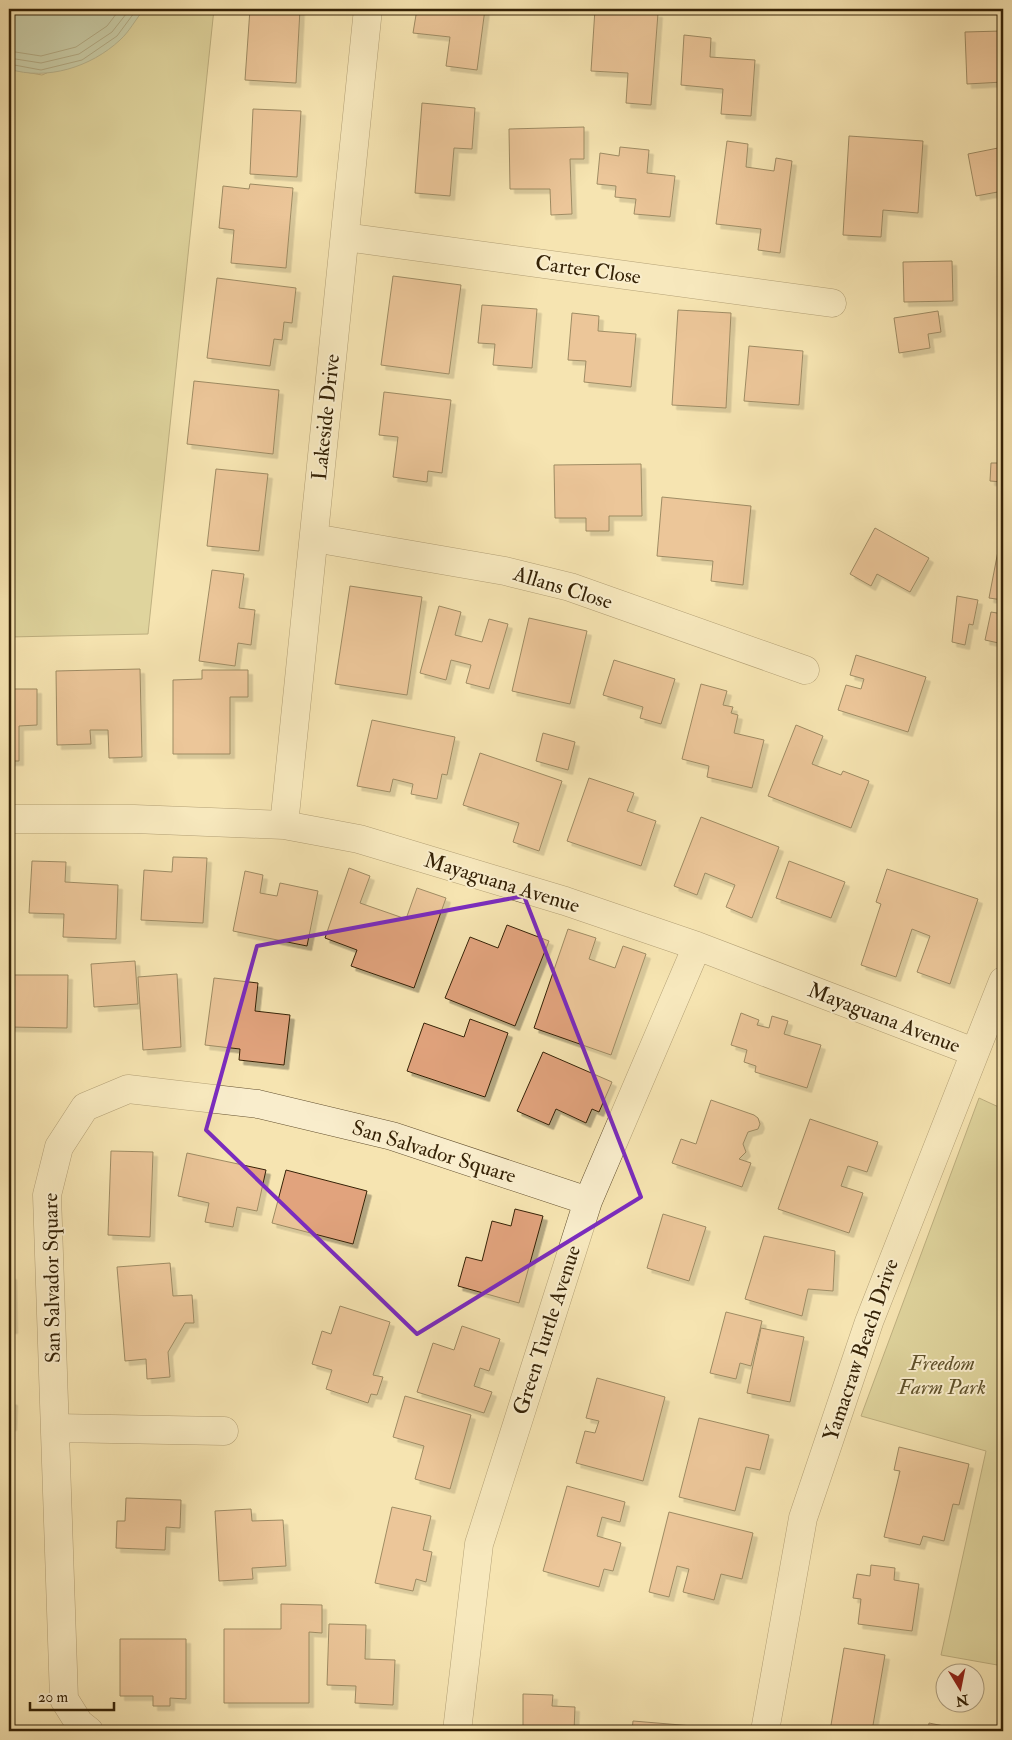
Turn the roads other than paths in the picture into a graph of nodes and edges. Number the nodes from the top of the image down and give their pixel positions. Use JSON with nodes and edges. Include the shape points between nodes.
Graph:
{"nodes":[{"id":1,"x":368,"y":9,"type":"edge"},
{"id":2,"x":345,"y":237,"type":"junction"},
{"id":3,"x":832,"y":303,"type":"dead end"},
{"id":4,"x":314,"y":538,"type":"junction"},
{"id":5,"x":804,"y":670,"type":"dead end"},
{"id":6,"x":9,"y":819,"type":"edge"},
{"id":7,"x":284,"y":825,"type":"junction"},
{"id":8,"x":697,"y":946,"type":"junction"},
{"id":9,"x":1003,"y":981,"type":"edge"},
{"id":10,"x":974,"y":1052,"type":"junction"},
{"id":11,"x":588,"y":1201,"type":"junction"},
{"id":12,"x":55,"y":1428,"type":"junction"},
{"id":13,"x":224,"y":1431,"type":"dead end"},
{"id":14,"x":89,"y":1731,"type":"edge"},
{"id":15,"x":456,"y":1731,"type":"edge"},
{"id":16,"x":764,"y":1731,"type":"edge"}],
"edges":[{"from":1,"to":2,"type":"street","name":"Lakeside Drive"},
{"from":2,"to":3,"type":"street","name":"Carter Close"},
{"from":2,"to":4,"type":"street","name":"Lakeside Drive"},
{"from":4,"to":5,"type":"street","name":"Allans Close","via":[[505,571],[570,587]]},
{"from":4,"to":7,"type":"street","name":"Lakeside Drive"},
{"from":6,"to":7,"type":"street","name":"Mayaguana Avenue","via":[[134,819]]},
{"from":7,"to":8,"type":"street","name":"Mayaguana Avenue","via":[[378,845],[565,901]]},
{"from":8,"to":10,"type":"street","name":"Mayaguana Avenue"},
{"from":8,"to":11,"type":"street","name":"Green Turtle Avenue"},
{"from":9,"to":10,"type":"street","name":"Yamacraw Beach Drive"},
{"from":10,"to":16,"type":"street","name":"Yamacraw Beach Drive","via":[[870,1322],[803,1518]]},
{"from":11,"to":12,"type":"street","name":"San Salvador Square","via":[[392,1136],[258,1104],[128,1089],[85,1108],[59,1147],[48,1195]]},
{"from":11,"to":15,"type":"street","name":"Green Turtle Avenue","via":[[479,1544]]},
{"from":12,"to":13,"type":"street"},
{"from":12,"to":14,"type":"street","name":"San Salvador Square","via":[[64,1699],[79,1723]]}]}
